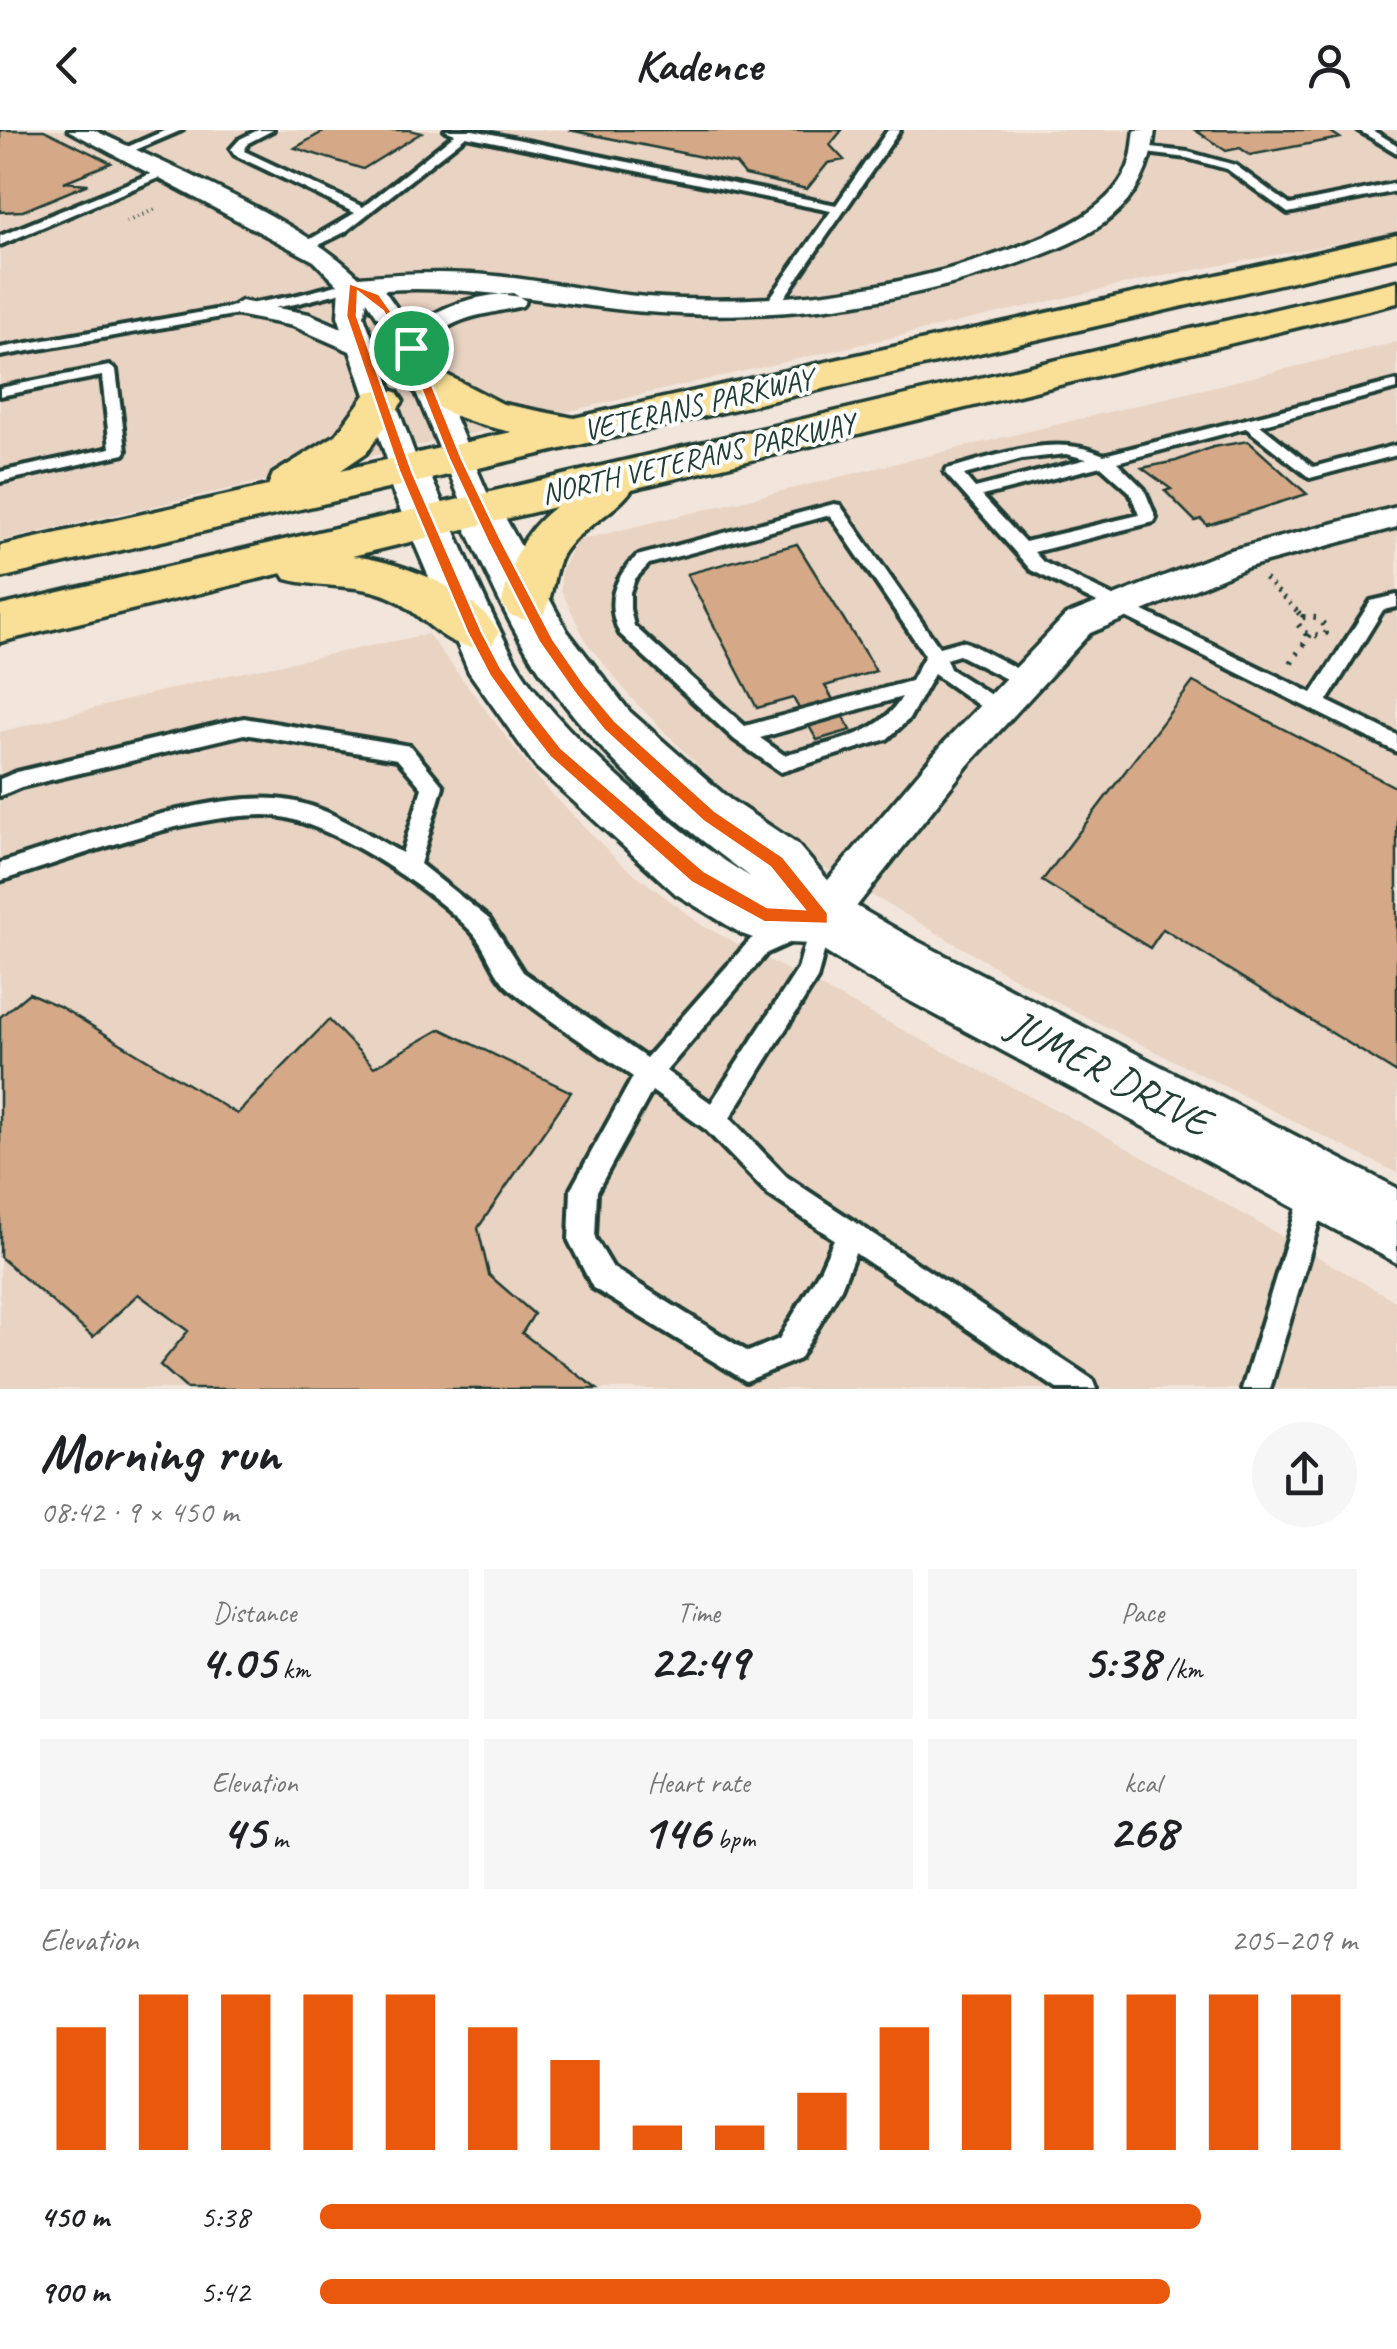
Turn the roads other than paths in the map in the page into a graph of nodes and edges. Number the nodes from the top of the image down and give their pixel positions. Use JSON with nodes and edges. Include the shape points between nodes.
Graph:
{"nodes":[{"id":1,"x":78,"y":130,"type":"edge"},
{"id":2,"x":176,"y":130,"type":"edge"},
{"id":3,"x":267,"y":130,"type":"edge"},
{"id":4,"x":894,"y":130,"type":"edge"},
{"id":5,"x":1364,"y":130,"type":"edge"},
{"id":6,"x":461,"y":131,"type":"edge"},
{"id":7,"x":1144,"y":140,"type":"edge"},
{"id":8,"x":1397,"y":150,"type":"edge"},
{"id":9,"x":122,"y":152,"type":"junction"},
{"id":10,"x":164,"y":173,"type":"junction"},
{"id":11,"x":1397,"y":186,"type":"edge"},
{"id":12,"x":839,"y":209,"type":"junction"},
{"id":13,"x":363,"y":212,"type":"junction"},
{"id":14,"x":0,"y":240,"type":"edge"},
{"id":15,"x":1397,"y":246,"type":"edge"},
{"id":16,"x":307,"y":247,"type":"junction"},
{"id":17,"x":352,"y":285,"type":"junction"},
{"id":18,"x":1397,"y":292,"type":"edge"},
{"id":19,"x":594,"y":299,"type":"junction"},
{"id":20,"x":770,"y":308,"type":"junction"},
{"id":21,"x":241,"y":309,"type":"junction"},
{"id":22,"x":362,"y":346,"type":"junction"},
{"id":23,"x":0,"y":352,"type":"edge"},
{"id":24,"x":418,"y":364,"type":"junction"},
{"id":25,"x":1397,"y":386,"type":"edge"},
{"id":26,"x":0,"y":392,"type":"edge"},
{"id":27,"x":382,"y":401,"type":"junction"},
{"id":28,"x":1250,"y":424,"type":"junction"},
{"id":29,"x":587,"y":430,"type":"junction"},
{"id":30,"x":1397,"y":450,"type":"edge"},
{"id":31,"x":456,"y":459,"type":"junction"},
{"id":32,"x":1110,"y":460,"type":"junction"},
{"id":33,"x":406,"y":471,"type":"junction"},
{"id":34,"x":0,"y":476,"type":"edge"},
{"id":35,"x":625,"y":476,"type":"junction"},
{"id":36,"x":971,"y":494,"type":"junction"},
{"id":37,"x":259,"y":503,"type":"junction"},
{"id":38,"x":480,"y":511,"type":"junction"},
{"id":39,"x":1397,"y":517,"type":"edge"},
{"id":40,"x":427,"y":523,"type":"junction"},
{"id":41,"x":1022,"y":550,"type":"junction"},
{"id":42,"x":0,"y":562,"type":"edge"},
{"id":43,"x":260,"y":563,"type":"junction"},
{"id":44,"x":1397,"y":601,"type":"edge"},
{"id":45,"x":526,"y":603,"type":"junction"},
{"id":46,"x":1120,"y":604,"type":"junction"},
{"id":47,"x":0,"y":624,"type":"edge"},
{"id":48,"x":474,"y":632,"type":"junction"},
{"id":49,"x":935,"y":656,"type":"junction"},
{"id":50,"x":1024,"y":681,"type":"junction"},
{"id":51,"x":917,"y":686,"type":"junction"},
{"id":52,"x":1316,"y":703,"type":"junction"},
{"id":53,"x":998,"y":709,"type":"junction"},
{"id":54,"x":742,"y":735,"type":"junction"},
{"id":55,"x":1397,"y":744,"type":"edge"},
{"id":56,"x":0,"y":788,"type":"edge"},
{"id":57,"x":408,"y":867,"type":"junction"},
{"id":58,"x":0,"y":872,"type":"edge"},
{"id":59,"x":822,"y":918,"type":"junction"},
{"id":60,"x":649,"y":1074,"type":"junction"},
{"id":61,"x":714,"y":1120,"type":"junction"},
{"id":62,"x":1317,"y":1184,"type":"junction"},
{"id":63,"x":1397,"y":1227,"type":"edge"},
{"id":64,"x":850,"y":1233,"type":"junction"},
{"id":65,"x":1082,"y":1389,"type":"edge"},
{"id":66,"x":1256,"y":1389,"type":"edge"}],
"edges":[{"from":1,"to":9,"type":"street"},
{"from":2,"to":9,"type":"lane"},
{"from":3,"to":13,"type":"lane","via":[[244,141],[239,153]]},
{"from":4,"to":12,"type":"lane"},
{"from":5,"to":8,"type":"lane"},
{"from":6,"to":12,"type":"lane"},
{"from":6,"to":13,"type":"lane"},
{"from":7,"to":11,"type":"lane","via":[[1232,167],[1288,209]]},
{"from":7,"to":20,"type":"street","via":[[1140,165],[1120,196],[1101,214],[1035,248],[888,293]]},
{"from":9,"to":10,"type":"street"},
{"from":10,"to":14,"type":"lane"},
{"from":10,"to":16,"type":"street"},
{"from":12,"to":20,"type":"lane"},
{"from":13,"to":16,"type":"lane"},
{"from":15,"to":29,"type":"highway","name":"VETERANS PARKWAY"},
{"from":16,"to":17,"type":"street"},
{"from":17,"to":19,"type":"street","via":[[418,279]]},
{"from":17,"to":21,"type":"lane"},
{"from":17,"to":22,"type":"street","via":[[352,316]]},
{"from":17,"to":24,"type":"street","via":[[388,309]]},
{"from":18,"to":35,"type":"highway","name":"NORTH VETERANS PARKWAY"},
{"from":19,"to":20,"type":"street"},
{"from":19,"to":24,"type":"street","via":[[470,307],[431,325]]},
{"from":21,"to":22,"type":"street","via":[[300,320]]},
{"from":21,"to":23,"type":"lane"},
{"from":22,"to":27,"type":"street"},
{"from":24,"to":29,"type":"highway","via":[[462,405],[494,417]]},
{"from":24,"to":31,"type":"street"},
{"from":25,"to":28,"type":"lane"},
{"from":26,"to":34,"type":"lane","via":[[109,370],[118,452]]},
{"from":27,"to":33,"type":"street"},
{"from":27,"to":37,"type":"highway","via":[[351,444]]},
{"from":28,"to":30,"type":"lane","via":[[1310,473]]},
{"from":28,"to":32,"type":"lane"},
{"from":29,"to":31,"type":"highway","name":"VETERANS PARKWAY"},
{"from":31,"to":33,"type":"highway","name":"VETERANS PARKWAY"},
{"from":31,"to":38,"type":"street"},
{"from":32,"to":36,"type":"lane"},
{"from":32,"to":36,"type":"lane","via":[[1053,448],[952,472]]},
{"from":32,"to":41,"type":"lane","via":[[1146,499],[1148,518]]},
{"from":33,"to":37,"type":"highway","name":"VETERANS PARKWAY"},
{"from":33,"to":40,"type":"street","name":"JUMER DRIVE"},
{"from":35,"to":38,"type":"highway","name":"NORTH VETERANS PARKWAY"},
{"from":35,"to":45,"type":"highway","via":[[549,538],[537,555]]},
{"from":36,"to":41,"type":"lane"},
{"from":37,"to":42,"type":"highway","name":"VETERANS PARKWAY"},
{"from":38,"to":40,"type":"highway","name":"NORTH VETERANS PARKWAY"},
{"from":38,"to":45,"type":"street","name":"JUMER DRIVE"},
{"from":39,"to":46,"type":"street","via":[[1244,558]]},
{"from":40,"to":43,"type":"highway","name":"NORTH VETERANS PARKWAY"},
{"from":40,"to":48,"type":"street","name":"JUMER DRIVE"},
{"from":41,"to":46,"type":"lane","via":[[1037,566]]},
{"from":43,"to":47,"type":"highway","name":"NORTH VETERANS PARKWAY"},
{"from":43,"to":48,"type":"highway","via":[[374,575],[412,588]]},
{"from":44,"to":52,"type":"lane","via":[[1377,605]]},
{"from":45,"to":59,"type":"street","name":"JUMER DRIVE","via":[[610,726],[709,816],[776,862]]},
{"from":46,"to":50,"type":"street","via":[[1078,624]]},
{"from":46,"to":52,"type":"lane"},
{"from":48,"to":59,"type":"street","name":"JUMER DRIVE","via":[[555,752],[698,876],[764,914]]},
{"from":49,"to":50,"type":"lane","via":[[961,648]]},
{"from":49,"to":51,"type":"lane"},
{"from":49,"to":53,"type":"lane","via":[[943,673]]},
{"from":49,"to":54,"type":"lane","via":[[834,509],[642,560],[621,589],[618,608],[626,629]]},
{"from":50,"to":53,"type":"street"},
{"from":51,"to":54,"type":"lane"},
{"from":51,"to":54,"type":"lane","via":[[902,714],[880,734],[781,764]]},
{"from":52,"to":55,"type":"lane"},
{"from":53,"to":59,"type":"street"},
{"from":56,"to":57,"type":"lane","via":[[244,726],[403,752],[433,786]]},
{"from":57,"to":58,"type":"lane","via":[[291,809],[238,809]]},
{"from":57,"to":60,"type":"lane","via":[[481,926],[515,979]]},
{"from":59,"to":60,"type":"lane","via":[[759,946]]},
{"from":59,"to":61,"type":"lane","via":[[809,972]]},
{"from":59,"to":62,"type":"street","name":"JUMER DRIVE"},
{"from":60,"to":61,"type":"lane"},
{"from":60,"to":64,"type":"lane","via":[[584,1189],[582,1241],[603,1278],[746,1367],[788,1350]]},
{"from":61,"to":64,"type":"lane","via":[[778,1186]]},
{"from":62,"to":63,"type":"street","name":"JUMER DRIVE"},
{"from":62,"to":66,"type":"lane"},
{"from":64,"to":65,"type":"lane"}]}
